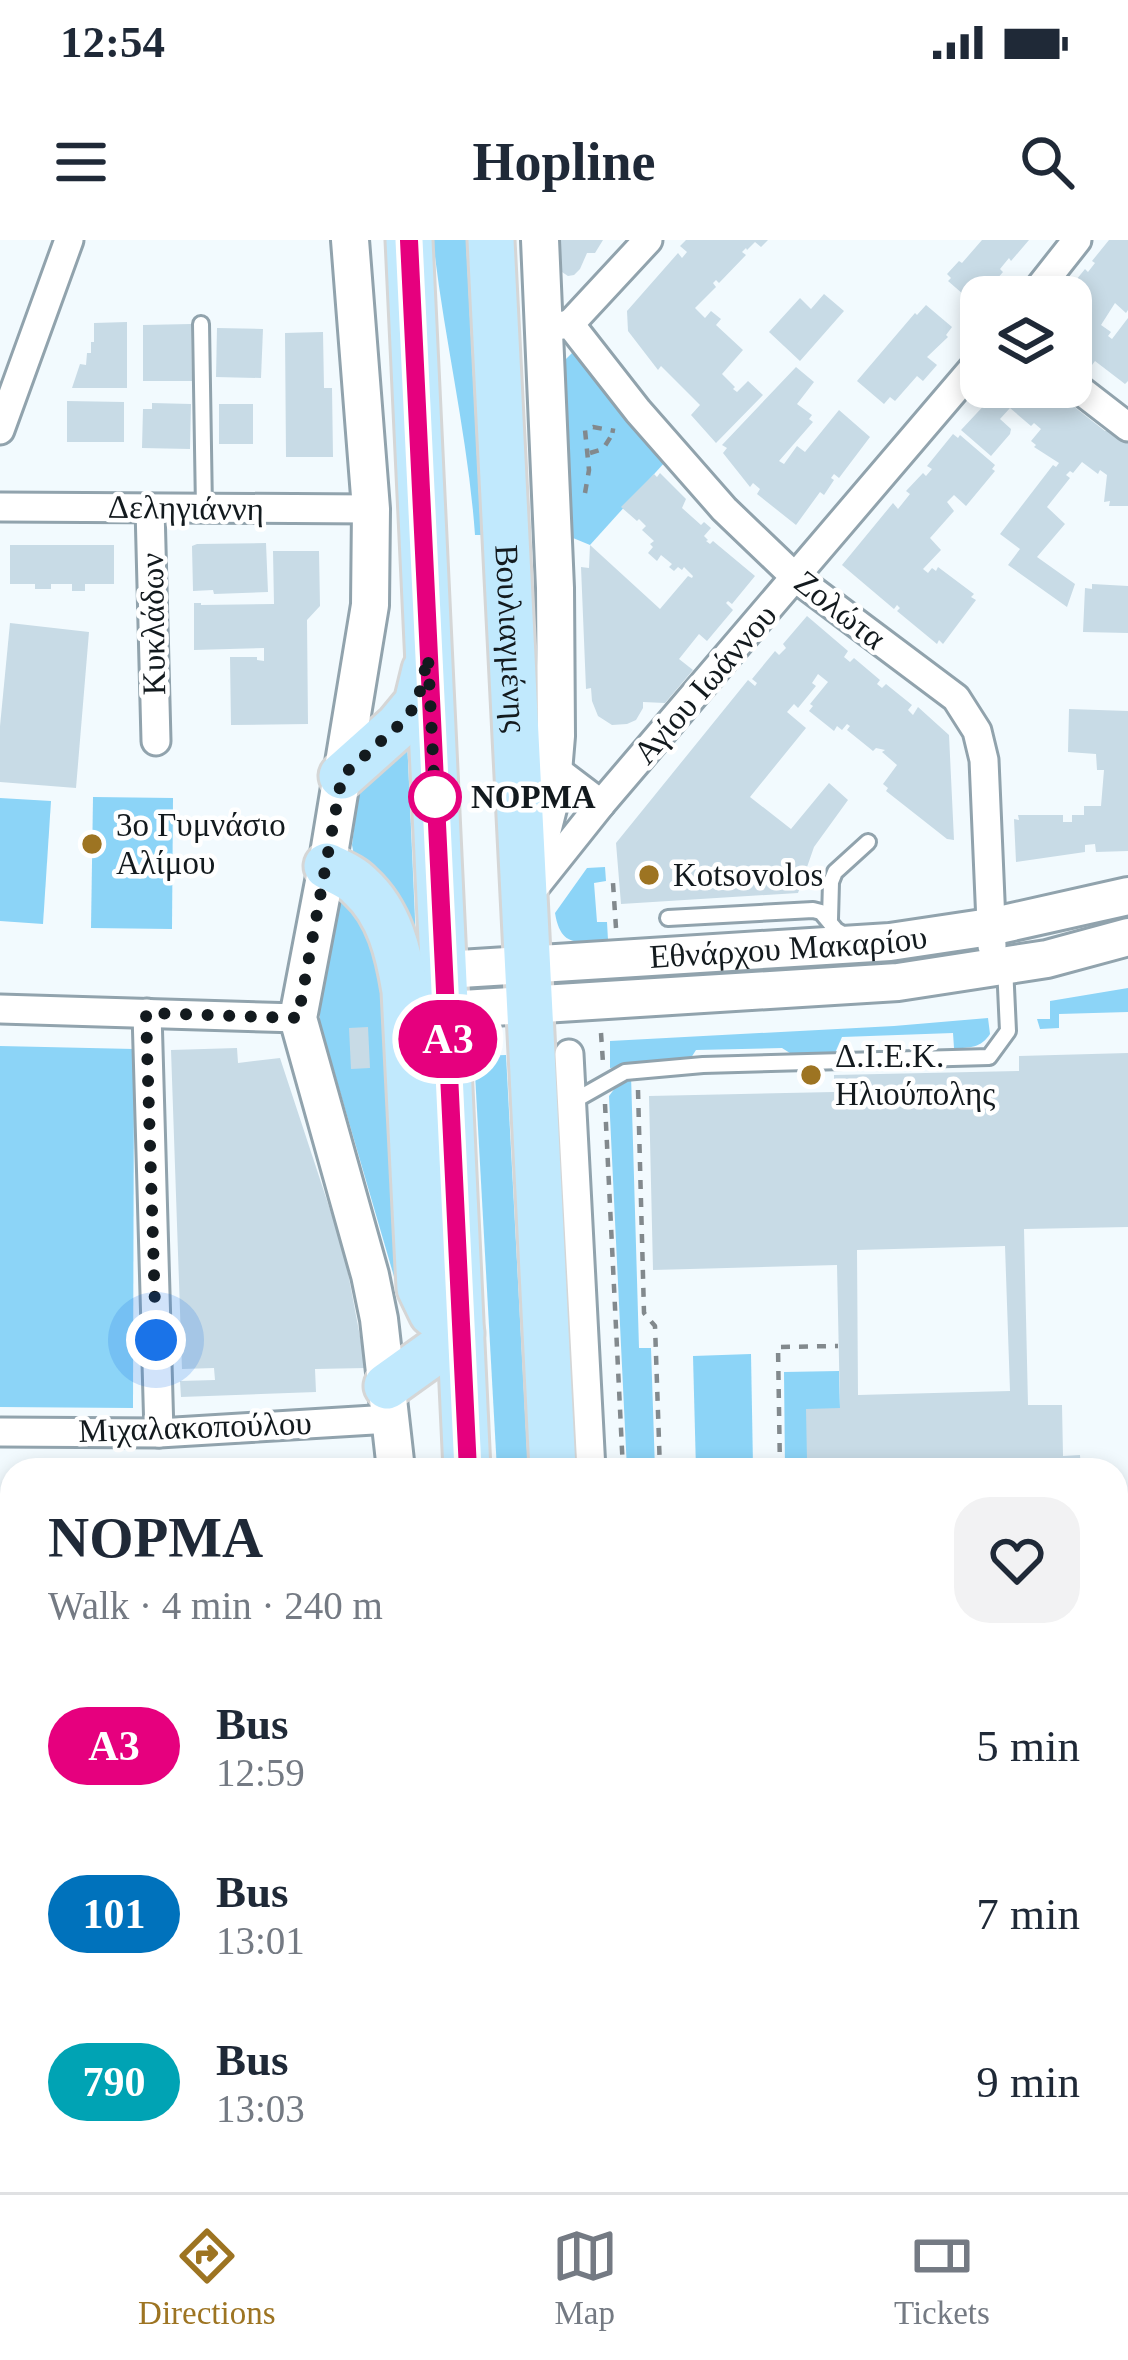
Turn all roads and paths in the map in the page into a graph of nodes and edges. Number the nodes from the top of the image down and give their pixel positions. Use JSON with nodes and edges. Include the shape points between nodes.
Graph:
{"nodes":[{"id":1,"x":69,"y":240,"type":"edge"},
{"id":2,"x":350,"y":240,"type":"edge"},
{"id":3,"x":409,"y":240,"type":"edge"},
{"id":4,"x":491,"y":240,"type":"edge"},
{"id":5,"x":540,"y":240,"type":"edge"},
{"id":6,"x":648,"y":240,"type":"edge"},
{"id":7,"x":1077,"y":240,"type":"edge"},
{"id":8,"x":1049,"y":276,"type":"edge"},
{"id":9,"x":201,"y":324,"type":"dead end"},
{"id":10,"x":556,"y":326,"type":"junction"},
{"id":11,"x":960,"y":384,"type":"edge"},
{"id":12,"x":1092,"y":399,"type":"edge"},
{"id":13,"x":638,"y":411,"type":"junction"},
{"id":14,"x":1128,"y":428,"type":"edge"},
{"id":15,"x":0,"y":430,"type":"edge"},
{"id":16,"x":589,"y":453,"type":"dead end"},
{"id":17,"x":0,"y":506,"type":"edge"},
{"id":18,"x":150,"y":508,"type":"junction"},
{"id":19,"x":204,"y":508,"type":"junction"},
{"id":20,"x":371,"y":509,"type":"junction"},
{"id":21,"x":796,"y":578,"type":"junction"},
{"id":22,"x":428,"y":656,"type":"junction"},
{"id":23,"x":156,"y":741,"type":"dead end"},
{"id":24,"x":555,"y":769,"type":"junction"},
{"id":25,"x":342,"y":776,"type":"junction"},
{"id":26,"x":601,"y":804,"type":"junction"},
{"id":27,"x":868,"y":842,"type":"dead end"},
{"id":28,"x":327,"y":866,"type":"junction"},
{"id":29,"x":1128,"y":896,"type":"edge"},
{"id":30,"x":524,"y":901,"type":"junction"},
{"id":31,"x":668,"y":918,"type":"dead end"},
{"id":32,"x":830,"y":920,"type":"junction"},
{"id":33,"x":990,"y":927,"type":"junction"},
{"id":34,"x":1128,"y":937,"type":"edge"},
{"id":35,"x":862,"y":943,"type":"junction"},
{"id":36,"x":999,"y":967,"type":"junction"},
{"id":37,"x":529,"y":985,"type":"junction"},
{"id":38,"x":445,"y":990,"type":"junction"},
{"id":39,"x":0,"y":1009,"type":"edge"},
{"id":40,"x":146,"y":1013,"type":"junction"},
{"id":41,"x":298,"y":1018,"type":"junction"},
{"id":42,"x":601,"y":1027,"type":"dead end"},
{"id":43,"x":569,"y":1054,"type":"dead end"},
{"id":44,"x":637,"y":1081,"type":"dead end"},
{"id":45,"x":604,"y":1083,"type":"junction"},
{"id":46,"x":572,"y":1102,"type":"junction"},
{"id":47,"x":461,"y":1333,"type":"junction"},
{"id":48,"x":838,"y":1346,"type":"dead end"},
{"id":49,"x":388,"y":1402,"type":"junction"},
{"id":50,"x":0,"y":1432,"type":"edge"},
{"id":51,"x":159,"y":1432,"type":"junction"},
{"id":52,"x":395,"y":1458,"type":"edge"},
{"id":53,"x":466,"y":1458,"type":"edge"},
{"id":54,"x":552,"y":1458,"type":"edge"},
{"id":55,"x":590,"y":1458,"type":"edge"},
{"id":56,"x":622,"y":1458,"type":"edge"},
{"id":57,"x":660,"y":1458,"type":"edge"},
{"id":58,"x":780,"y":1458,"type":"edge"}],
"edges":[{"from":1,"to":15,"type":"street"},
{"from":2,"to":20,"type":"street"},
{"from":3,"to":22,"type":"main road"},
{"from":4,"to":30,"type":"main road","name":"Βουλιαγμένης"},
{"from":5,"to":10,"type":"street"},
{"from":6,"to":10,"type":"street"},
{"from":7,"to":8,"type":"street"},
{"from":9,"to":19,"type":"lane"},
{"from":10,"to":13,"type":"street","name":"Ζολώτα"},
{"from":10,"to":24,"type":"street"},
{"from":11,"to":21,"type":"street","name":"Αγίου Ιωάννου"},
{"from":12,"to":14,"type":"street"},
{"from":13,"to":16,"type":"path","via":[[603,449]]},
{"from":13,"to":21,"type":"street","name":"Ζολώτα"},
{"from":17,"to":18,"type":"street","name":"Δεληγιάννη"},
{"from":18,"to":19,"type":"street","name":"Δεληγιάννη"},
{"from":18,"to":23,"type":"street","name":"Κυκλάδων"},
{"from":19,"to":20,"type":"street","name":"Δεληγιάννη"},
{"from":20,"to":25,"type":"street","via":[[370,605]]},
{"from":21,"to":26,"type":"street","name":"Αγίου Ιωάννου"},
{"from":21,"to":33,"type":"street","name":"Ζολώτα","via":[[956,698],[977,730]]},
{"from":22,"to":25,"type":"main road","via":[[417,704]]},
{"from":22,"to":38,"type":"main road"},
{"from":24,"to":26,"type":"street"},
{"from":24,"to":30,"type":"street"},
{"from":25,"to":28,"type":"street"},
{"from":26,"to":30,"type":"street","name":"Αγίου Ιωάννου"},
{"from":27,"to":32,"type":"lane","via":[[831,882]]},
{"from":28,"to":41,"type":"street"},
{"from":28,"to":47,"type":"main road","via":[[359,884],[397,948],[420,1288],[432,1313]]},
{"from":29,"to":33,"type":"street","name":"Εθνάρχου Μακαρίου"},
{"from":30,"to":37,"type":"main road","name":"Βουλιαγμένης"},
{"from":31,"to":32,"type":"lane","via":[[813,910]]},
{"from":32,"to":35,"type":"lane"},
{"from":33,"to":35,"type":"street","name":"Εθνάρχου Μακαρίου"},
{"from":33,"to":36,"type":"street","name":"Ζολώτα"},
{"from":34,"to":36,"type":"street","name":"Εθνάρχου Μακαρίου"},
{"from":35,"to":37,"type":"street","name":"Εθνάρχου Μακαρίου"},
{"from":36,"to":37,"type":"street","name":"Εθνάρχου Μακαρίου","via":[[898,982]]},
{"from":36,"to":45,"type":"lane","via":[[1008,1031],[989,1058],[703,1066],[625,1072]]},
{"from":37,"to":38,"type":"street","name":"Εθνάρχου Μακαρίου"},
{"from":37,"to":54,"type":"main road","name":"Βουλιαγμένης"},
{"from":38,"to":47,"type":"main road"},
{"from":39,"to":40,"type":"street"},
{"from":40,"to":41,"type":"street"},
{"from":40,"to":51,"type":"street"},
{"from":41,"to":49,"type":"street","via":[[362,1243]]},
{"from":42,"to":45,"type":"path"},
{"from":43,"to":46,"type":"street"},
{"from":44,"to":57,"type":"path","via":[[644,1313],[655,1325]]},
{"from":45,"to":46,"type":"lane"},
{"from":45,"to":56,"type":"path"},
{"from":46,"to":55,"type":"street"},
{"from":47,"to":49,"type":"main road"},
{"from":47,"to":53,"type":"main road"},
{"from":48,"to":58,"type":"path","via":[[778,1347]]},
{"from":49,"to":51,"type":"street","name":"Μιχαλακοπούλου"},
{"from":49,"to":52,"type":"street"},
{"from":50,"to":51,"type":"street","name":"Μιχαλακοπούλου"}]}
